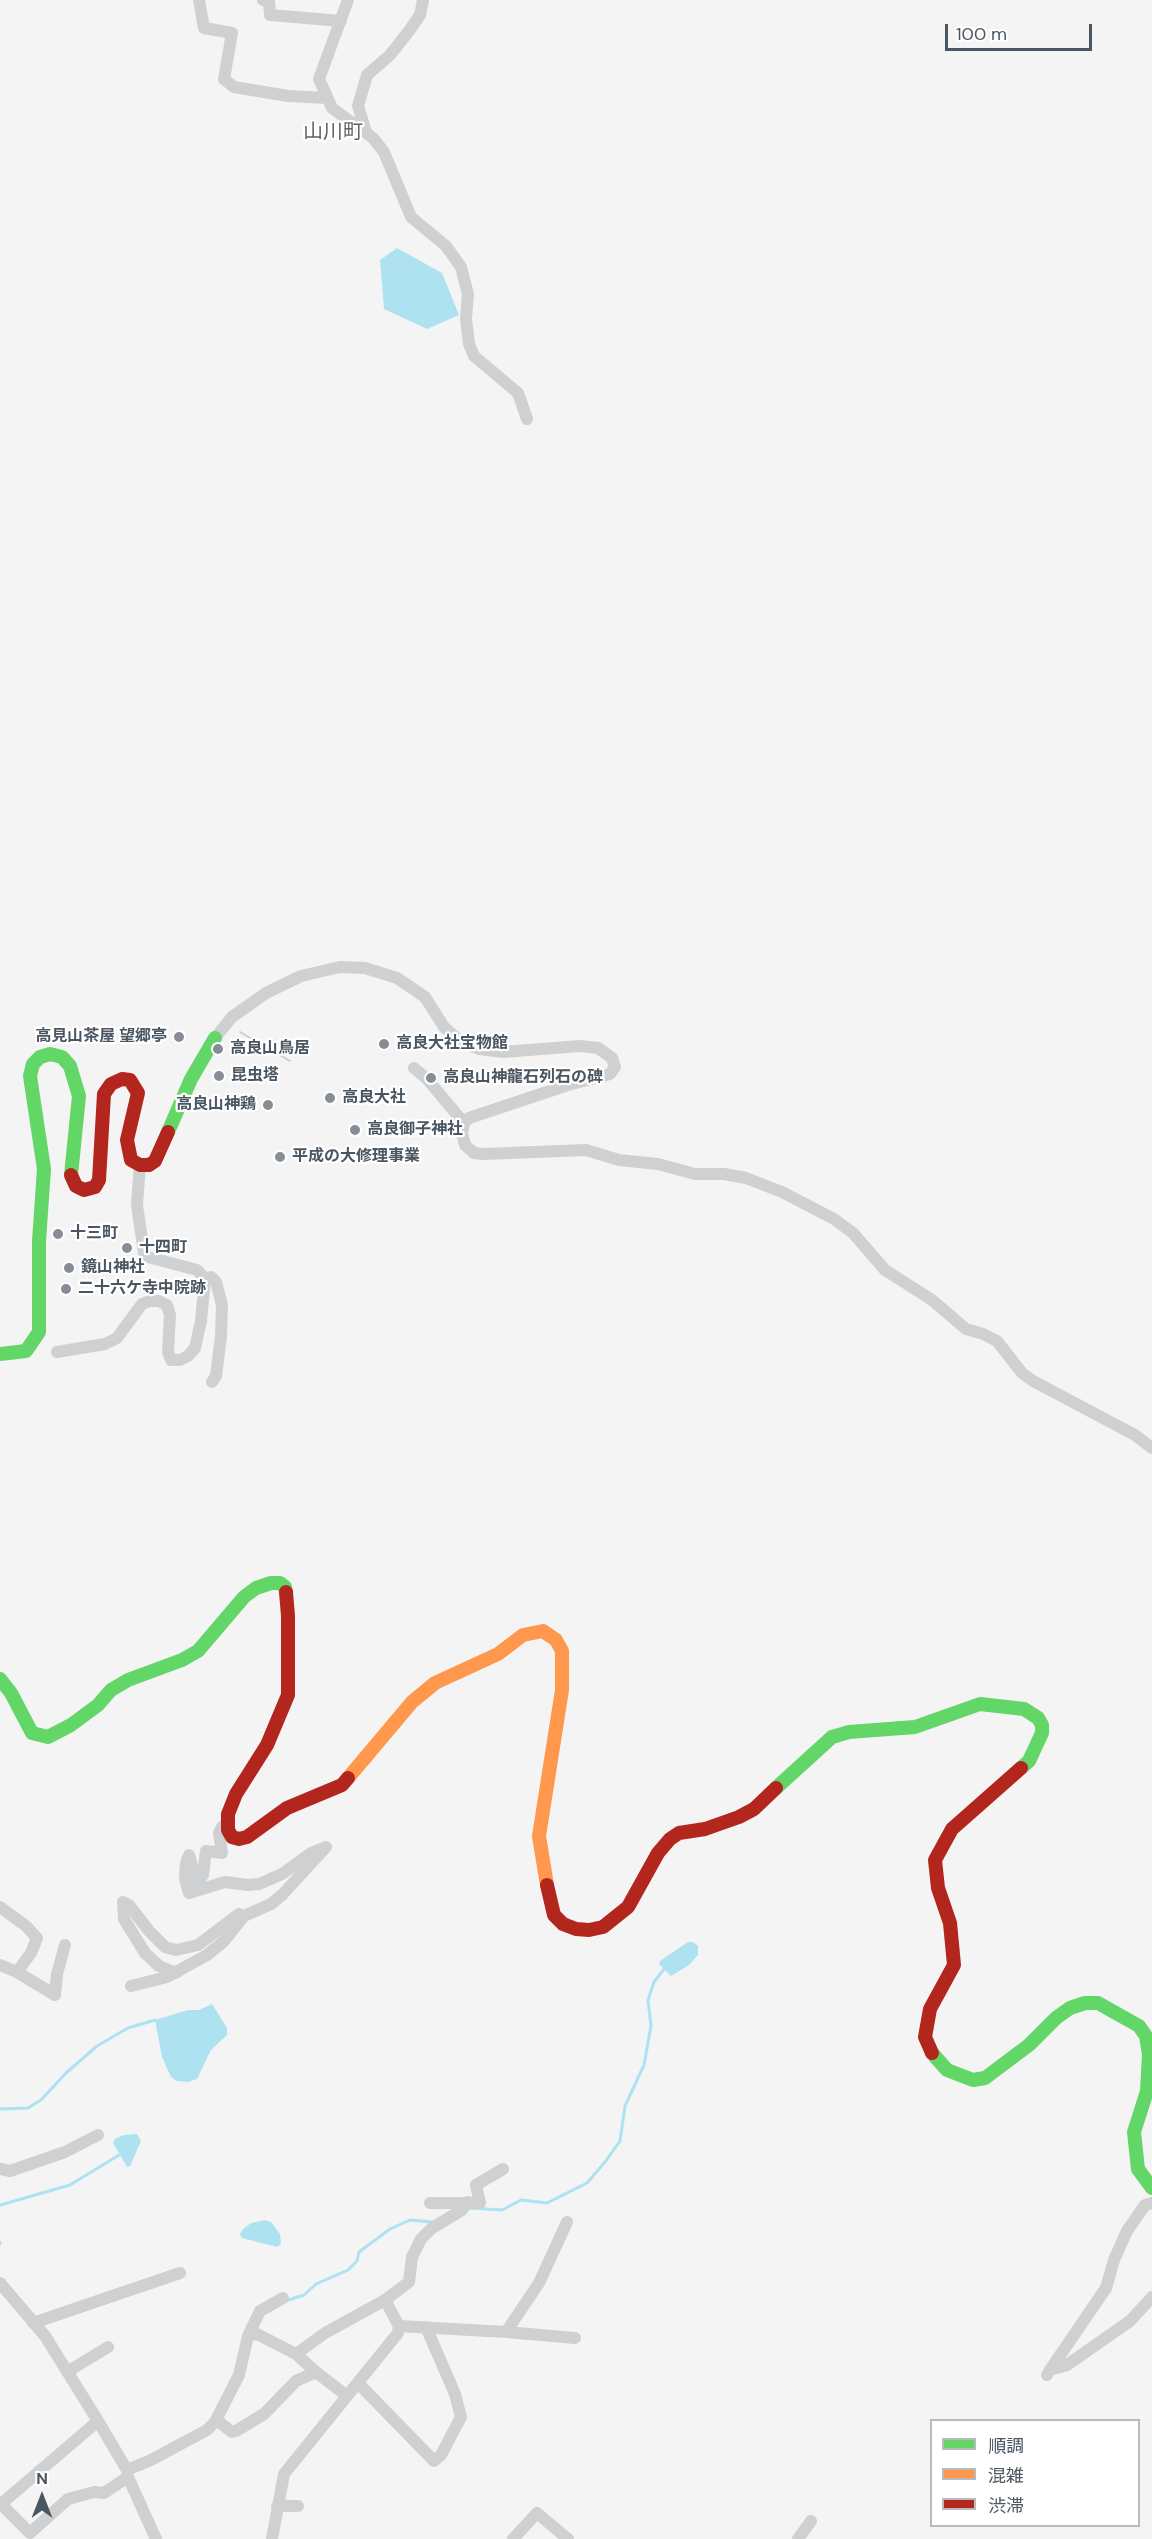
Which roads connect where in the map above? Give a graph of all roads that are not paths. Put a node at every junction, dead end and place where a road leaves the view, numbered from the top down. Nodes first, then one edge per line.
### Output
1 (199, 0) edge
2 (263, 0) edge
3 (348, 0) edge
4 (423, 0) edge
5 (341, 21) junction
6 (327, 98) junction
7 (366, 133) junction
8 (527, 419) dead end
9 (216, 1038) joint
10 (414, 1068) dead end
11 (464, 1123) junction
12 (140, 1165) junction
13 (204, 1280) junction
14 (57, 1352) dead end
15 (0, 1354) edge
16 (212, 1382) dead end
17 (1152, 1448) edge
18 (0, 1679) edge
19 (228, 1823) junction
20 (235, 1838) junction
21 (222, 1853) junction
22 (0, 1907) edge
23 (256, 1909) junction
24 (64, 1945) dead end
25 (0, 1965) edge
26 (17, 1972) junction
27 (176, 1973) junction
28 (131, 1986) dead end
29 (98, 2135) dead end
30 (0, 2169) edge
31 (503, 2169) dead end
32 (1152, 2188) edge
33 (430, 2202) dead end
34 (1152, 2203) edge
35 (465, 2206) junction
36 (567, 2222) dead end
37 (180, 2273) dead end
38 (1, 2287) edge
39 (1152, 2297) edge
40 (283, 2298) dead end
41 (385, 2300) junction
42 (33, 2323) junction
43 (399, 2326) junction
44 (426, 2327) junction
45 (506, 2332) junction
46 (248, 2336) junction
47 (575, 2338) dead end
48 (108, 2347) dead end
49 (296, 2354) junction
50 (67, 2372) junction
51 (316, 2372) junction
52 (358, 2384) junction
53 (347, 2396) junction
54 (98, 2421) junction
55 (215, 2422) junction
56 (127, 2474) junction
57 (0, 2505) edge
58 (278, 2506) junction
59 (298, 2506) dead end
60 (812, 2521) dead end
61 (156, 2539) edge
62 (272, 2539) edge
63 (513, 2539) edge
64 (568, 2539) edge
65 (798, 2539) edge

1 - 6 street
2 - 5 street
3 - 5 street
4 - 7 street
5 - 6 street
6 - 7 street
7 - 8 street
9 - 11 street
9 - 12 street
10 - 11 street
11 - 17 street
12 - 13 street
12 - 15 street
13 - 14 street
13 - 16 street
18 - 19 street
19 - 20 street
19 - 21 street
20 - 21 street
20 - 32 street
21 - 23 street
22 - 26 street
23 - 27 street
23 - 27 street
24 - 26 street
25 - 26 street
27 - 28 street
29 - 30 street
31 - 35 street
33 - 35 street
34 - 39 street
35 - 41 street
36 - 45 street
37 - 42 street
38 - 42 street
40 - 46 street
41 - 43 street
41 - 49 street
42 - 50 street
43 - 44 street
43 - 52 street
44 - 45 street
44 - 52 street
45 - 47 street
46 - 49 street
46 - 55 street
48 - 50 street
49 - 51 street
50 - 54 street
51 - 53 street
51 - 55 street
52 - 53 street
53 - 58 street
54 - 56 street
54 - 57 street
55 - 56 street
56 - 57 street
56 - 61 street
58 - 59 street
58 - 62 street
60 - 65 street
63 - 64 street

